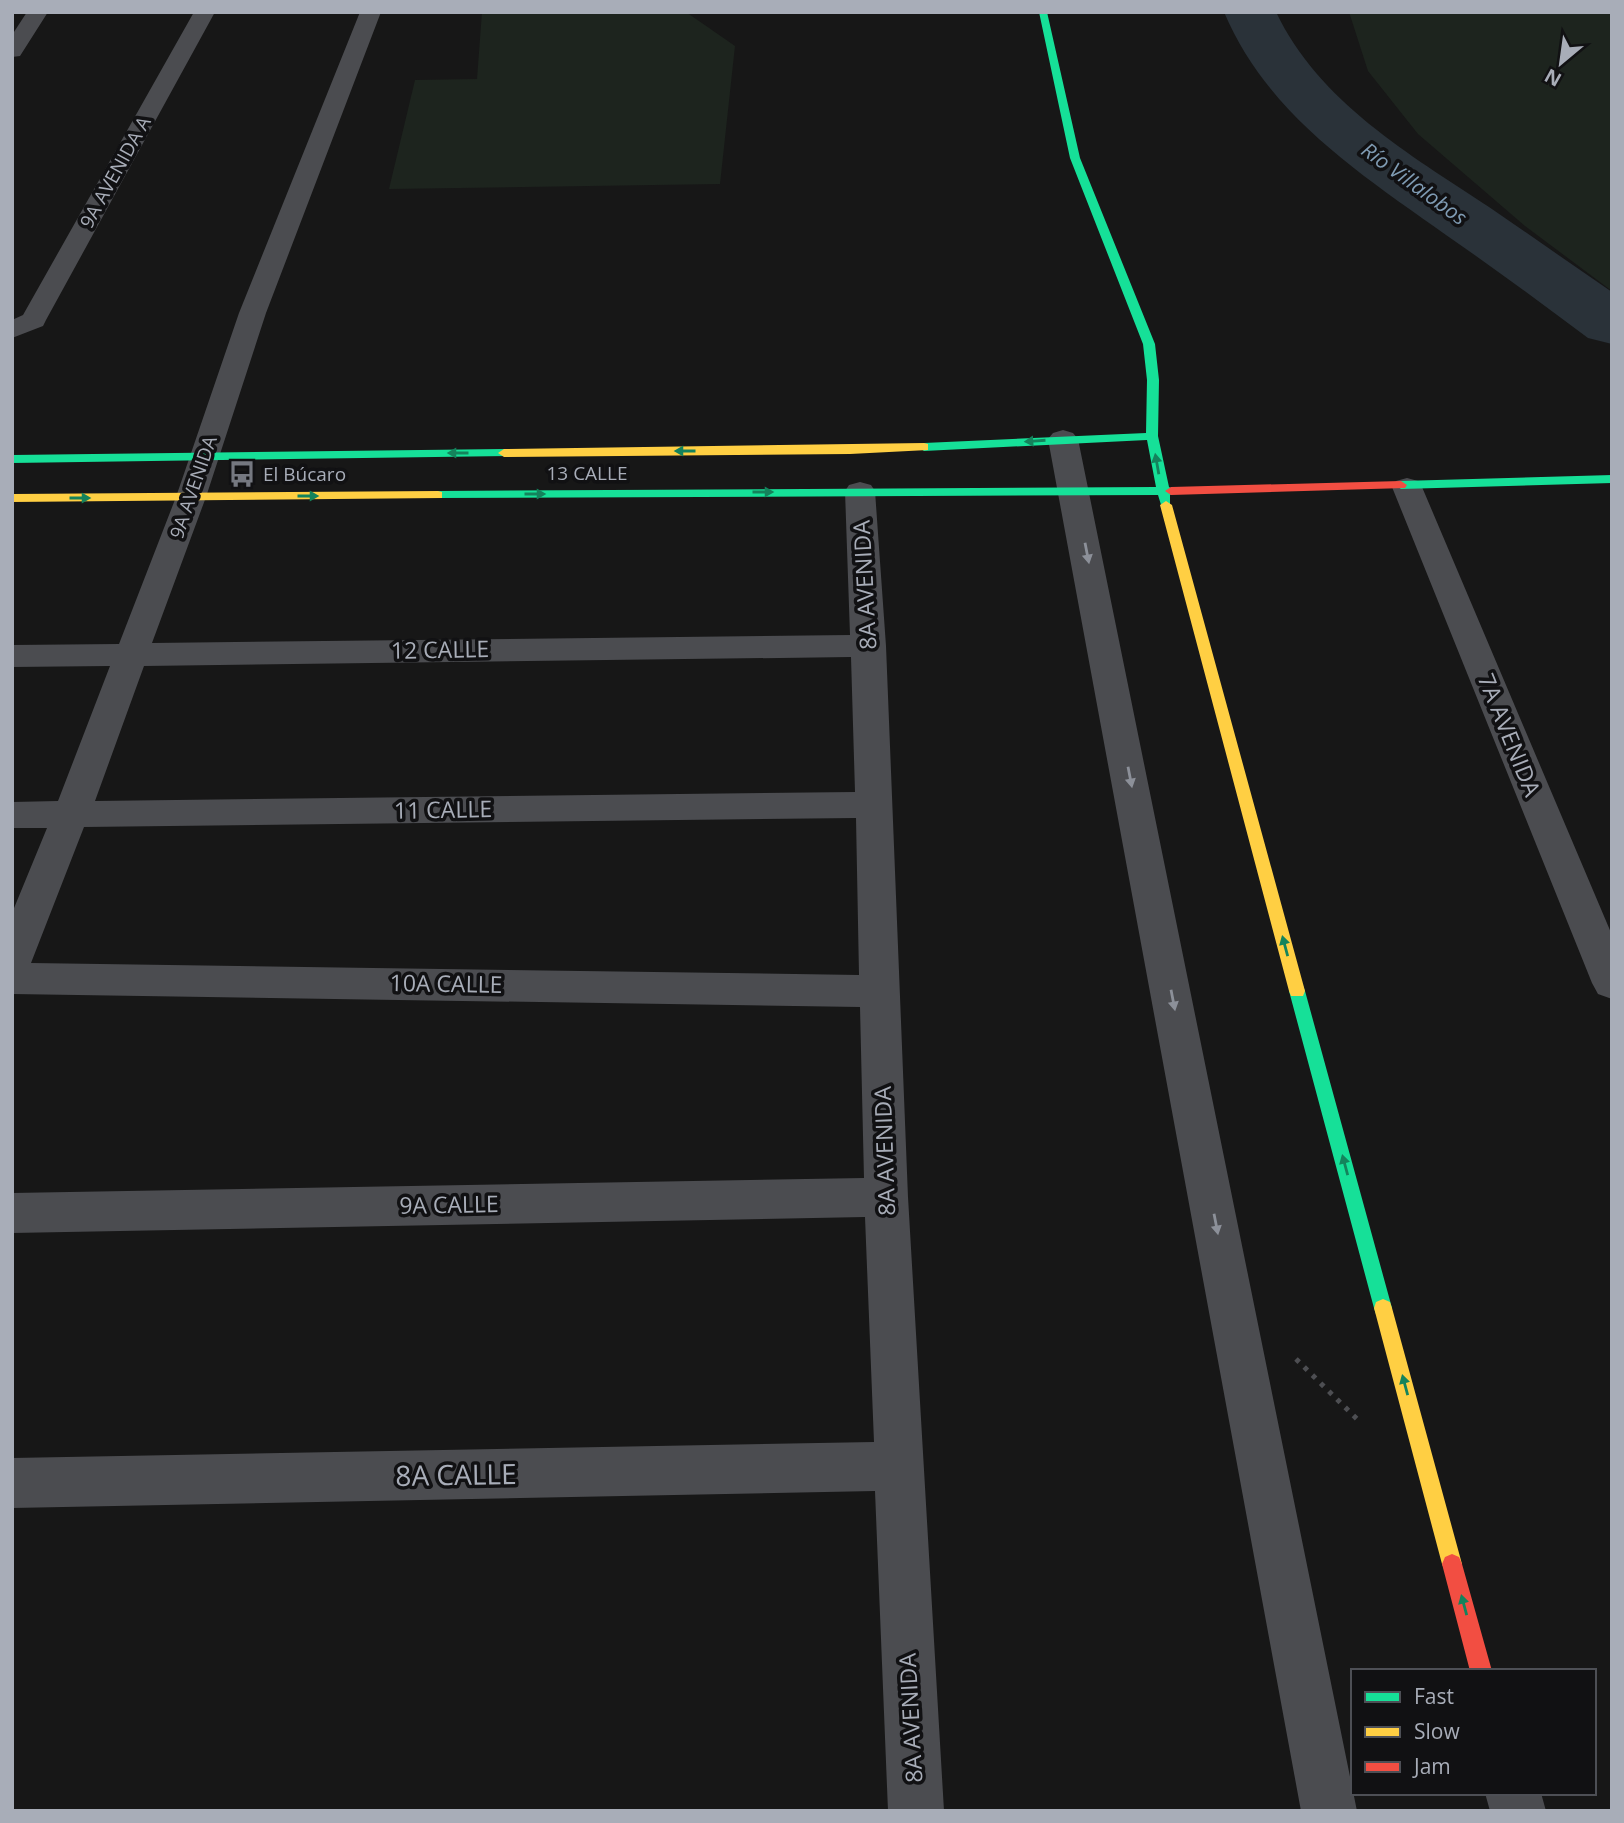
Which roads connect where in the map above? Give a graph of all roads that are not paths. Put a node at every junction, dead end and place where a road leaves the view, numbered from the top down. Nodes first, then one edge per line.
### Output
1 (38, 12) edge
2 (205, 12) edge
3 (371, 12) edge
4 (1043, 12) edge
5 (12, 51) edge
6 (17, 329) edge
7 (1152, 436) junction
8 (1063, 439) junction
9 (203, 455) junction
10 (12, 459) edge
11 (1611, 479) edge
12 (1407, 487) junction
13 (860, 491) junction
14 (1075, 491) junction
15 (1162, 491) junction
16 (191, 497) junction
17 (12, 498) edge
18 (869, 646) junction
19 (132, 653) junction
20 (12, 656) edge
21 (874, 805) junction
22 (12, 815) edge
23 (71, 815) junction
24 (12, 961) edge
25 (12, 978) edge
26 (1612, 983) edge
27 (880, 991) junction
28 (886, 1197) junction
29 (12, 1213) edge
30 (899, 1466) junction
31 (12, 1483) edge
32 (1480, 1669) edge
33 (916, 1811) edge
34 (1329, 1811) edge

1 - 5 street
2 - 6 street, 9A AVENIDA A
3 - 9 street, 9A AVENIDA
4 - 7 main road
7 - 8 main road, 13 CALLE
15 -> 7 main road
8 -> 9 main road, 13 CALLE
8 - 14 street
9 - 10 main road, 13 CALLE
9 - 16 street, 9A AVENIDA
11 - 12 main road, 13 CALLE
12 - 15 main road, 13 CALLE
12 - 26 street, 7A AVENIDA
13 - 14 main road, 13 CALLE
16 -> 13 main road, 13 CALLE
13 - 18 street, 8A AVENIDA
14 - 15 main road, 13 CALLE
14 -> 34 street
32 -> 15 main road
17 -> 16 main road, 13 CALLE
16 - 19 street, 9A AVENIDA
18 - 19 street, 12 CALLE
18 - 21 street, 8A AVENIDA
19 - 20 street, 12 CALLE
19 - 23 street, 9A AVENIDA
21 - 23 street, 11 CALLE
21 - 27 street, 8A AVENIDA
22 - 23 street, 11 CALLE
23 - 24 street, 9A AVENIDA
25 - 27 street, 10A CALLE
27 - 28 street, 8A AVENIDA
28 - 29 street, 9A CALLE
28 - 30 street, 8A AVENIDA
30 - 31 street, 8A CALLE
30 - 33 street, 8A AVENIDA

